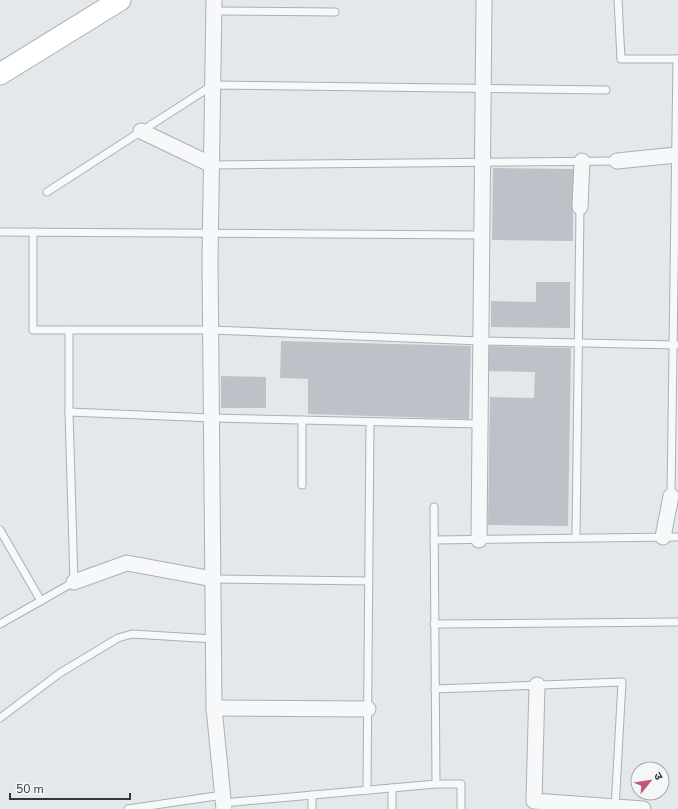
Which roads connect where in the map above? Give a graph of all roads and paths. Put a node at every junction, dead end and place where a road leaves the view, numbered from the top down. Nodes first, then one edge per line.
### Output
1 (120, 0) edge
2 (484, 0) edge
3 (618, 0) edge
4 (214, 5) edge
5 (336, 12) dead end
6 (678, 60) edge
7 (0, 74) edge
8 (213, 86) junction
9 (483, 89) junction
10 (606, 90) dead end
11 (141, 131) junction
12 (677, 155) edge
13 (582, 161) junction
14 (617, 161) joint
15 (482, 162) junction
16 (212, 165) junction
17 (47, 192) dead end
18 (580, 207) joint
19 (0, 232) edge
20 (33, 232) junction
21 (210, 234) junction
22 (482, 235) junction
23 (676, 257) edge
24 (69, 330) junction
25 (211, 330) junction
26 (480, 341) junction
27 (578, 342) junction
28 (676, 345) edge
29 (69, 412) junction
30 (212, 418) junction
31 (302, 420) junction
32 (370, 422) junction
33 (480, 424) junction
34 (302, 486) dead end
35 (670, 496) joint
36 (434, 507) dead end
37 (0, 530) edge
38 (663, 537) junction
39 (678, 537) edge
40 (576, 538) junction
41 (434, 540) junction
42 (478, 540) junction
43 (214, 579) junction
44 (369, 581) junction
45 (74, 582) junction
46 (41, 600) junction
47 (678, 622) edge
48 (0, 624) edge
49 (434, 624) junction
50 (214, 639) junction
51 (537, 686) junction
52 (435, 689) junction
53 (214, 708) junction
54 (368, 709) junction
55 (0, 718) edge
56 (436, 784) junction
57 (392, 788) junction
58 (367, 790) junction
59 (312, 795) junction
60 (223, 802) edge
61 (534, 805) edge
62 (616, 808) edge
63 (128, 809) edge
64 (312, 809) edge
65 (392, 809) edge
66 (460, 809) edge
67 (643, 809) edge

1 - 7 street
2 - 9 street
3 - 6 lane
4 - 5 lane
4 - 8 street
6 - 12 lane
8 - 9 lane
8 - 11 lane
8 - 16 street
9 - 10 lane
9 - 15 street
11 - 16 street
11 - 17 lane
12 - 14 street
12 - 23 lane
13 - 14 lane
13 - 15 lane
13 - 18 street
15 - 16 lane
15 - 22 street
16 - 21 street
18 - 27 lane
19 - 20 lane
20 - 21 lane
20 - 24 lane
21 - 22 lane
21 - 25 street
22 - 26 street
23 - 28 lane
24 - 25 lane
24 - 29 lane
25 - 26 lane
25 - 30 street
26 - 27 lane
26 - 33 street
27 - 28 lane
27 - 40 lane
28 - 35 lane
29 - 30 lane
29 - 45 lane
30 - 31 lane
30 - 43 street
31 - 32 lane
31 - 34 lane
32 - 33 lane
32 - 44 lane
33 - 42 street
35 - 38 street
36 - 41 lane
37 - 46 lane
38 - 39 lane
38 - 40 lane
40 - 42 lane
41 - 42 lane
41 - 49 lane
43 - 44 lane
43 - 45 street
43 - 50 street
44 - 54 lane
45 - 46 lane
46 - 48 lane
47 - 49 lane
49 - 52 lane
50 - 53 street
50 - 55 lane
51 - 52 lane
51 - 61 street
51 - 62 lane
52 - 56 lane
53 - 54 street
53 - 60 street
54 - 58 lane
56 - 57 lane
56 - 66 lane
57 - 58 lane
57 - 65 lane
58 - 59 lane
59 - 60 lane
59 - 64 lane
60 - 63 lane
61 - 62 street
62 - 67 street

